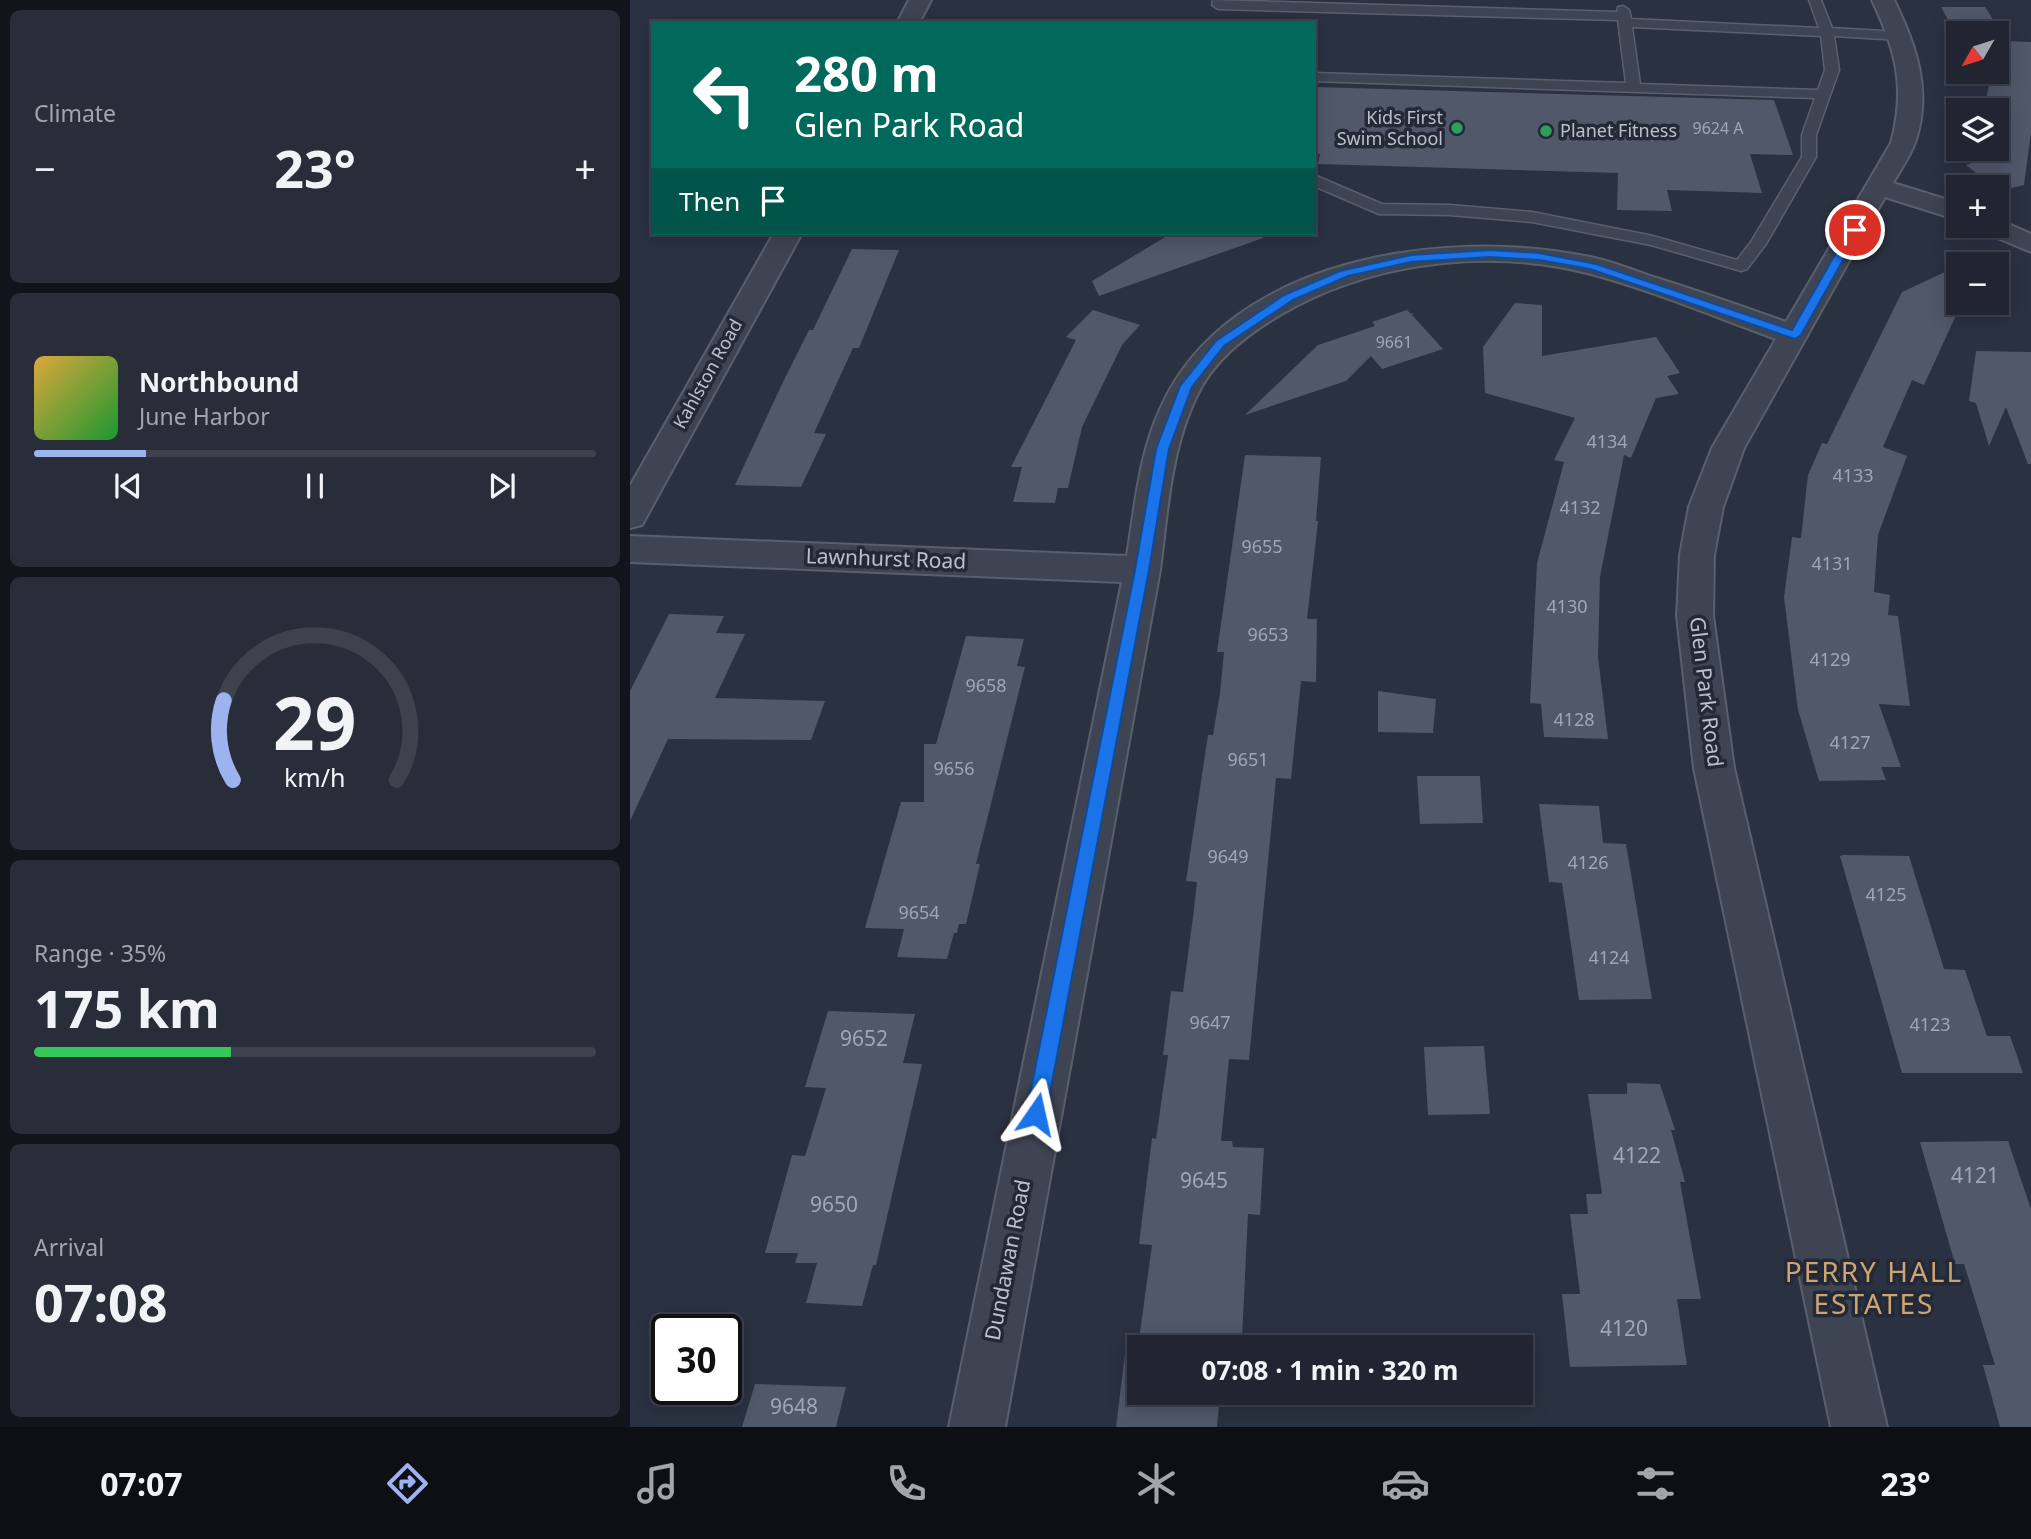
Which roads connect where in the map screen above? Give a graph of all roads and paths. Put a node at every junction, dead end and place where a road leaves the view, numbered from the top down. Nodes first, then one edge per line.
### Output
1 (920, 0) edge
2 (1219, 0) edge
3 (1621, 0) edge
4 (1815, 0) edge
5 (1883, 0) edge
6 (1624, 20) junction
7 (909, 21) edge
8 (1827, 32) junction
9 (1899, 36) junction
10 (1316, 77) edge
11 (1634, 89) junction
12 (1823, 94) junction
13 (1316, 181) edge
14 (1879, 187) junction
15 (1946, 208) edge
16 (2009, 234) edge
17 (787, 235) edge
18 (2031, 244) edge
19 (1795, 335) junction
20 (630, 516) edge
21 (630, 549) edge
22 (1142, 570) junction
23 (977, 1427) edge
24 (1859, 1427) edge

1 - 7 street
2 - 6 lane
3 - 6 lane
4 - 8 lane
5 - 9 street, Glen Park Road
6 - 8 lane
6 - 11 lane
8 - 9 lane
8 - 12 lane
9 - 14 street, Glen Park Road
10 - 11 lane
11 - 12 lane
12 - 13 lane
14 - 15 street
14 - 19 street, Glen Park Road
16 - 18 street
17 - 20 street, Kahlston Road
19 - 22 street, Dundawan Road
19 - 24 street, Glen Park Road
21 - 22 street, Lawnhurst Road
22 - 23 street, Dundawan Road

